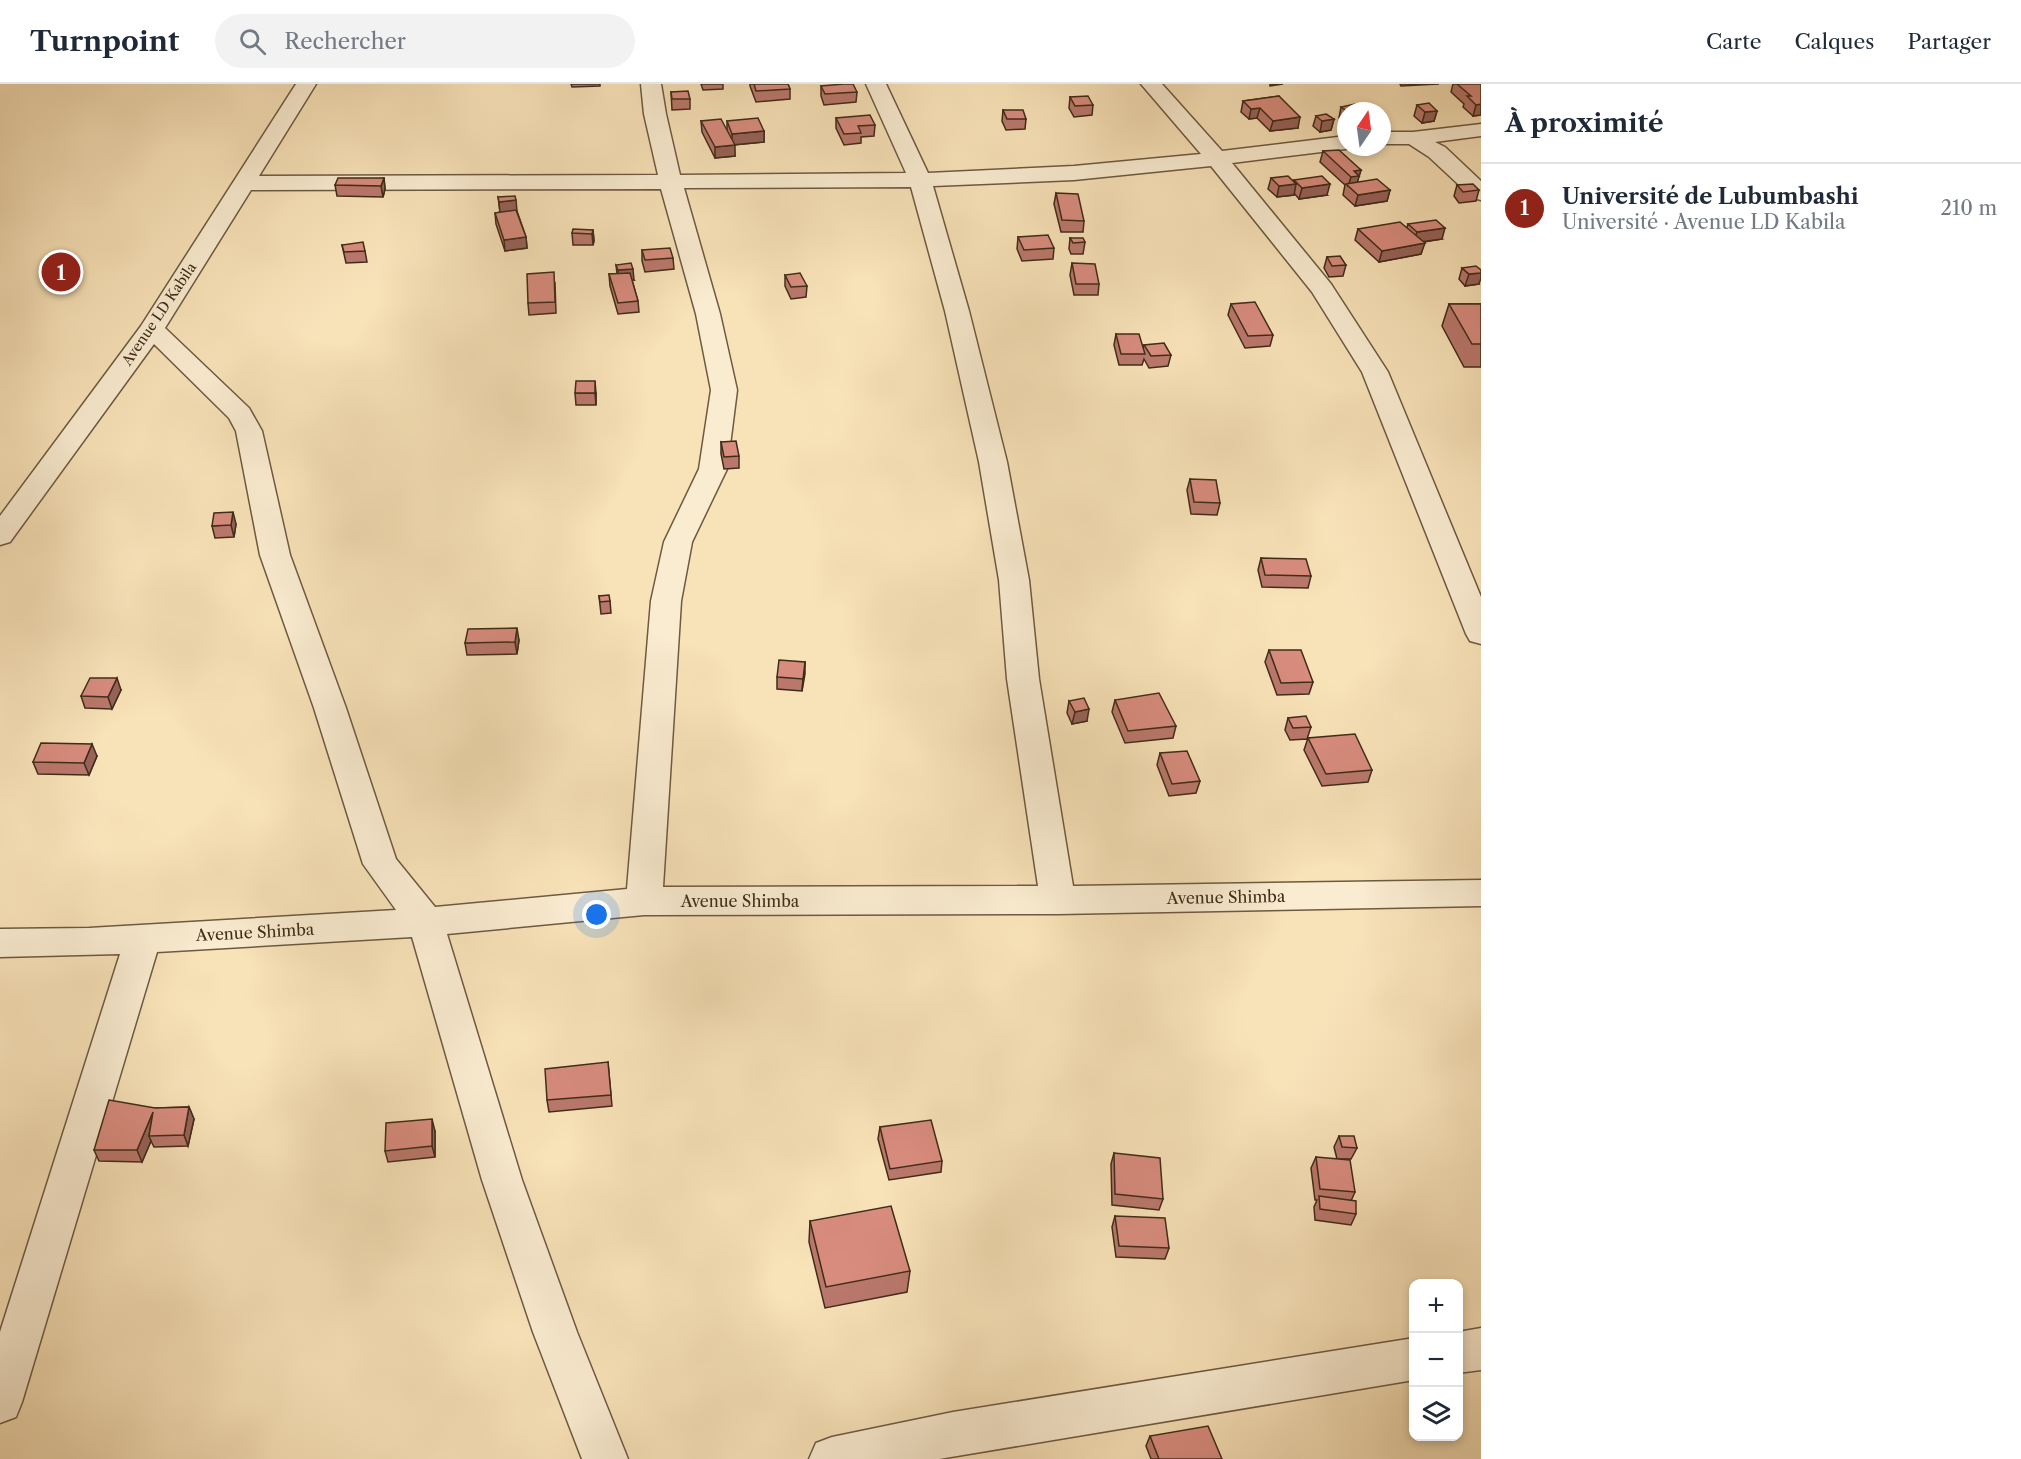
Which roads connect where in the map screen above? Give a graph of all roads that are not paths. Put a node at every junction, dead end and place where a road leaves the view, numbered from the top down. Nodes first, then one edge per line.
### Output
1 (306, 84) edge
2 (651, 84) edge
3 (876, 84) edge
4 (1151, 84) edge
5 (1481, 130) edge
6 (1391, 138) edge
7 (1413, 138) junction
8 (1337, 144) edge
9 (1218, 160) junction
10 (920, 180) junction
11 (246, 183) junction
12 (671, 183) junction
13 (1481, 193) edge
14 (152, 328) junction
15 (0, 536) edge
16 (1481, 634) edge
17 (1481, 893) edge
18 (1058, 900) junction
19 (644, 902) junction
20 (426, 922) junction
21 (142, 939) junction
22 (0, 943) edge
23 (1481, 1349) edge
24 (1463, 1352) edge
25 (1409, 1360) edge
26 (0, 1402) edge
27 (605, 1459) edge
28 (832, 1459) edge

1 - 11 street, Avenue LD Kabila
2 - 12 street
3 - 10 street
4 - 9 street
5 - 7 street
6 - 7 street
7 - 13 street
8 - 9 street
9 - 10 street
9 - 16 street
10 - 12 street
10 - 18 street
11 - 12 street
11 - 14 street, Avenue LD Kabila
12 - 19 street
14 - 15 street, Avenue LD Kabila
14 - 20 street
17 - 18 street, Avenue Shimba
18 - 19 street, Avenue Shimba
19 - 20 street, Avenue Shimba
20 - 21 street, Avenue Shimba
20 - 27 street
21 - 22 street, Avenue Shimba
21 - 26 street
23 - 24 street
25 - 28 street

